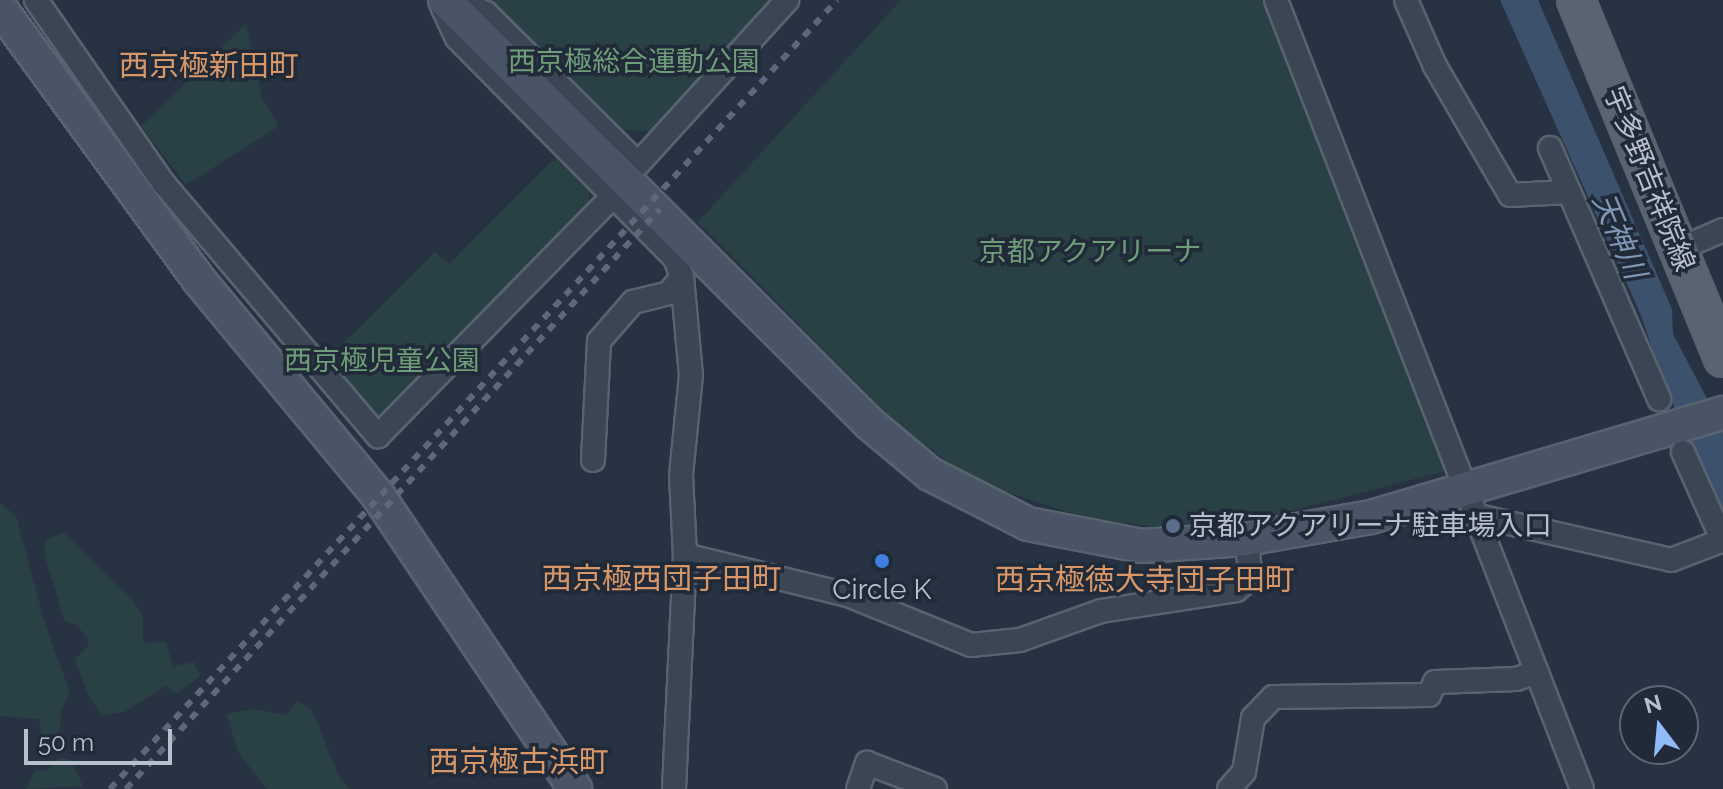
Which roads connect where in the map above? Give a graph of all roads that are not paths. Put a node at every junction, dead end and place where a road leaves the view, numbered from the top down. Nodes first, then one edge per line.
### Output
1 (36, 0) edge
2 (442, 0) edge
3 (458, 0) edge
4 (787, 0) edge
5 (1276, 0) edge
6 (1406, 0) edge
7 (1576, 0) edge
8 (0, 8) edge
9 (1550, 148) dead end
10 (1569, 192) junction
11 (613, 196) junction
12 (1723, 230) edge
13 (1677, 250) junction
14 (682, 277) junction
15 (1723, 358) edge
16 (1659, 399) dead end
17 (1723, 413) edge
18 (1679, 440) junction
19 (593, 460) dead end
20 (1472, 503) junction
21 (1246, 539) junction
22 (1723, 540) edge
23 (685, 555) junction
24 (1537, 672) junction
25 (575, 789) edge
26 (674, 789) edge
27 (858, 789) edge
28 (935, 789) edge
29 (1229, 789) edge
30 (1582, 789) edge

1 - 11 street
2 - 11 street
2 - 21 street
3 - 4 street
5 - 20 street
6 - 10 street
7 - 13 main road, 宇多野吉祥院線
8 - 25 street
9 - 10 street
10 - 16 street
11 - 14 street
12 - 13 street
13 - 15 main road, 宇多野吉祥院線
14 - 19 street
14 - 23 street
17 - 18 street
18 - 20 street
18 - 22 street
20 - 21 street
20 - 22 street
20 - 24 street
21 - 23 street
23 - 26 street
24 - 29 street
24 - 30 street
27 - 28 street

